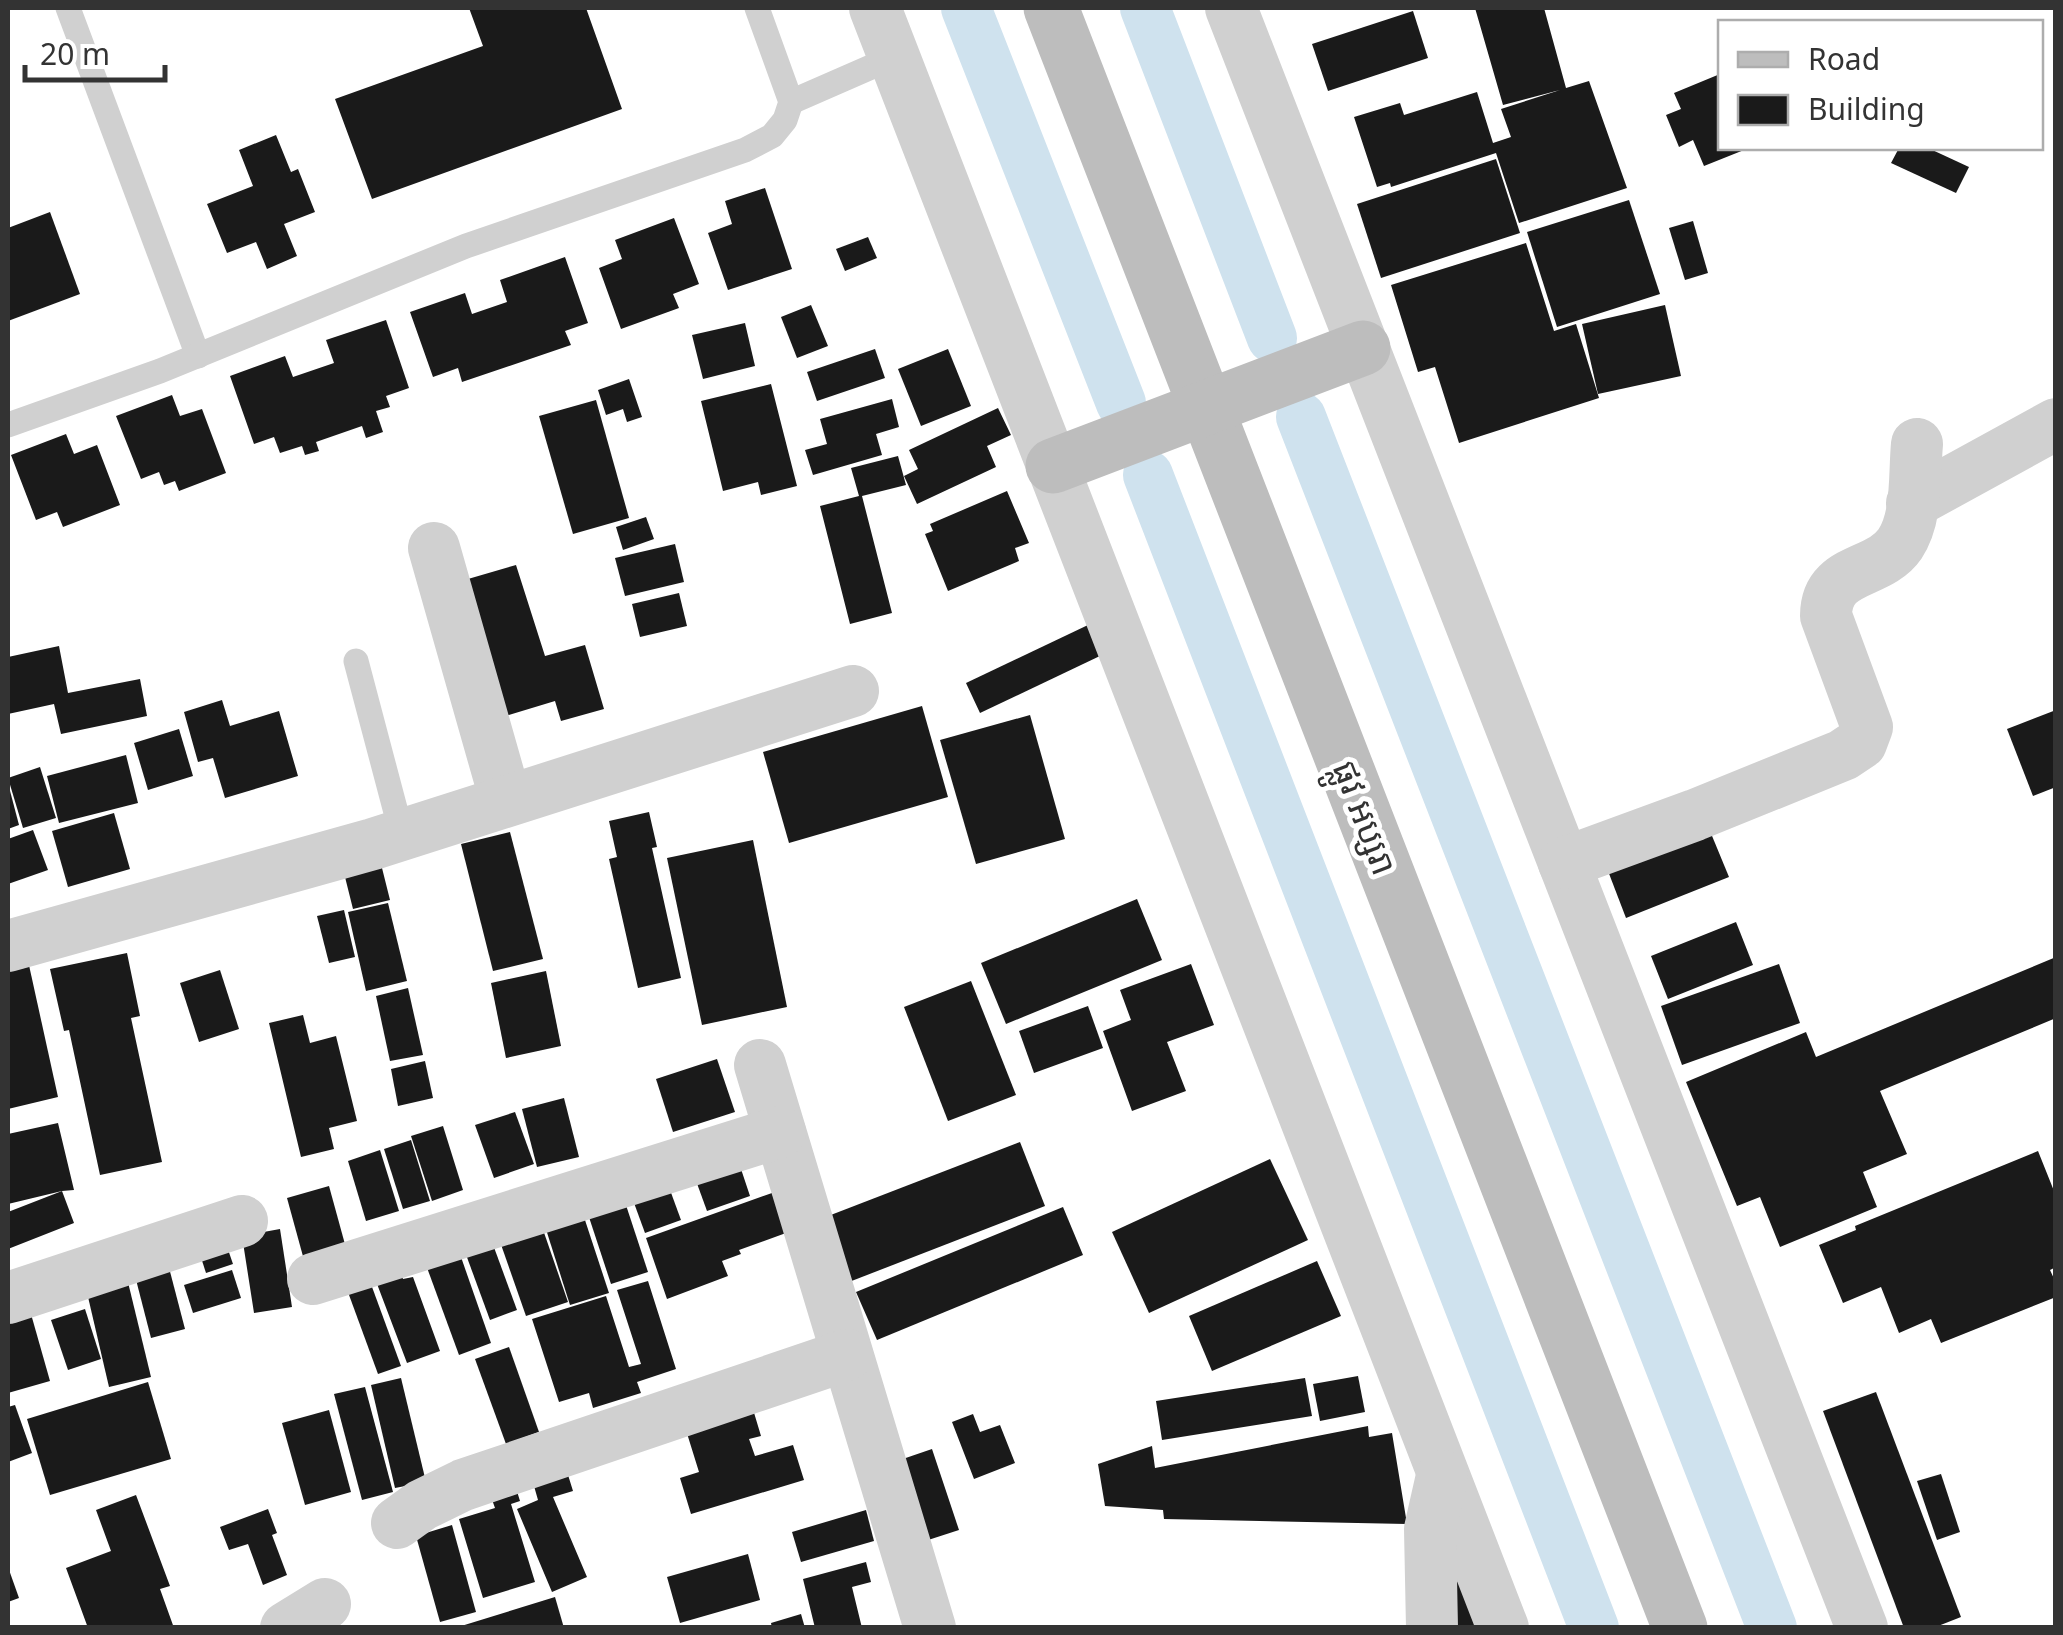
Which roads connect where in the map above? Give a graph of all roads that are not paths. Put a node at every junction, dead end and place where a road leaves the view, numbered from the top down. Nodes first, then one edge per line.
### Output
1 (68, 8) edge
2 (757, 8) edge
3 (875, 8) edge
4 (1051, 8) edge
5 (1231, 8) edge
6 (894, 57) junction
7 (790, 102) junction
8 (1364, 348) junction
9 (198, 356) junction
10 (1206, 408) junction
11 (2056, 424) edge
12 (8, 425) edge
13 (1916, 444) dead end
14 (1053, 466) junction
15 (1912, 503) junction
16 (434, 548) dead end
17 (356, 661) dead end
18 (852, 691) dead end
19 (506, 801) junction
20 (402, 834) junction
21 (1564, 863) junction
22 (8, 946) edge
23 (760, 1065) dead end
24 (780, 1132) junction
25 (242, 1221) dead end
26 (313, 1278) dead end
27 (8, 1298) edge
28 (847, 1356) junction
29 (1443, 1474) junction
30 (398, 1523) dead end
31 (930, 1628) edge
32 (1432, 1628) edge
33 (1503, 1628) edge
34 (1680, 1628) edge
35 (1862, 1628) edge

1 - 9 lane
2 - 7 lane
3 - 6 street
4 - 10 main road, ផ្លូវ អប្សរា
5 - 8 street
6 - 7 lane
6 - 14 street
7 - 9 lane
8 - 10 main road
8 - 21 street
9 - 12 lane
10 - 14 main road
10 - 34 main road, ផ្លូវ អប្សរា
11 - 15 street
13 - 15 street
14 - 29 street
15 - 21 street
16 - 19 street
17 - 20 lane
18 - 19 street
19 - 20 street
20 - 22 street
21 - 35 street
23 - 24 street
24 - 26 street
24 - 28 street
25 - 27 street
28 - 30 street
28 - 31 street
29 - 32 street
29 - 33 street

